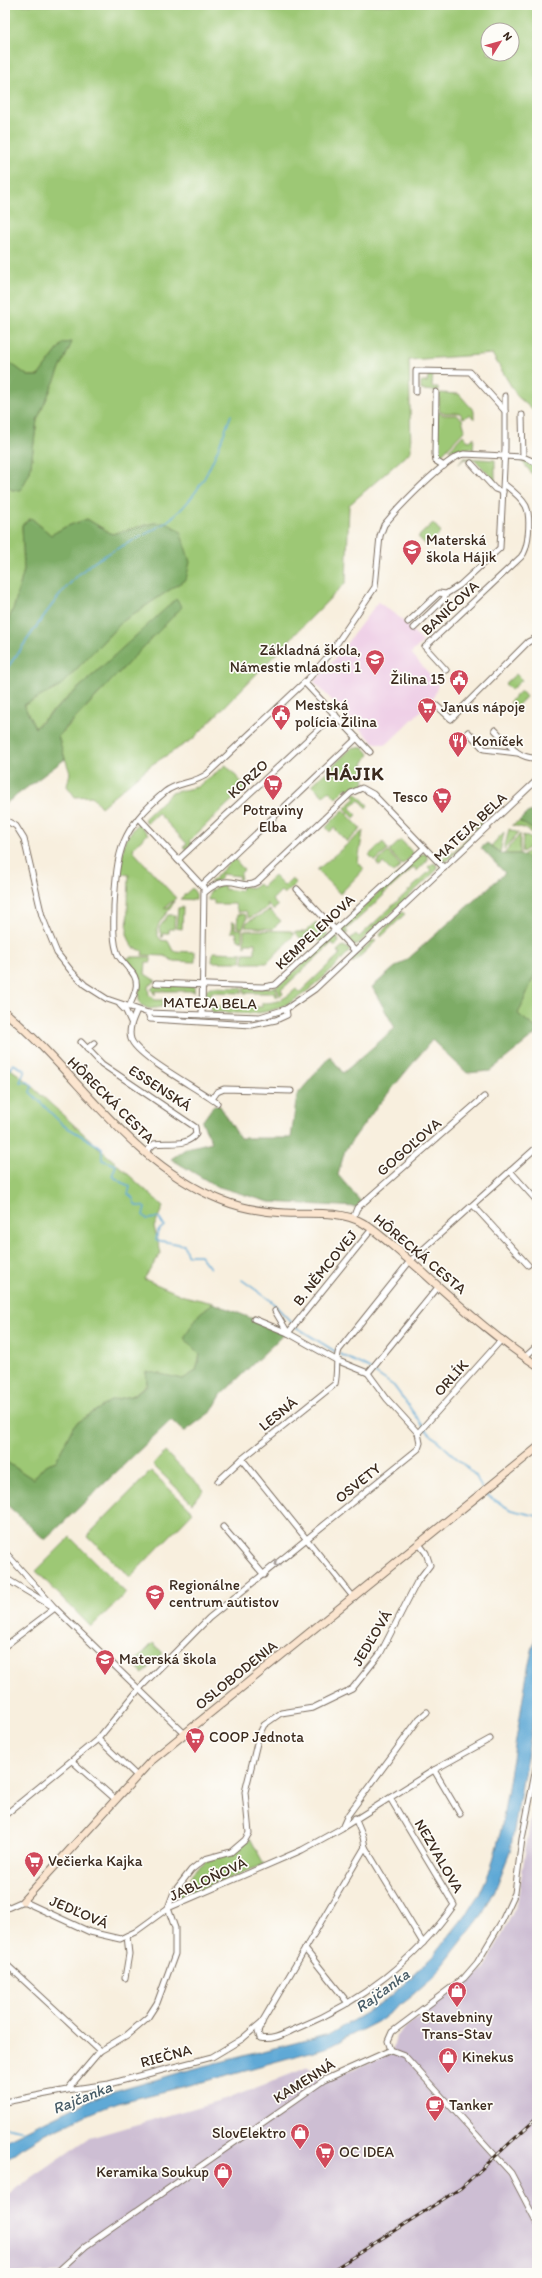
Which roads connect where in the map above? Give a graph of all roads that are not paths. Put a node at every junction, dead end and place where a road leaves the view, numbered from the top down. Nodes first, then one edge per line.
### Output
1 (416, 392) dead end
2 (436, 392) dead end
3 (505, 396) dead end
4 (505, 411) junction
5 (522, 415) dead end
6 (505, 456) junction
7 (524, 457) junction
8 (471, 463) dead end
9 (537, 463) edge
10 (444, 466) junction
11 (504, 484) junction
12 (503, 492) junction
13 (446, 594) junction
14 (408, 622) dead end
15 (414, 628) dead end
16 (537, 642) edge
17 (446, 670) dead end
18 (305, 682) junction
19 (437, 706) dead end
20 (335, 714) junction
21 (496, 730) dead end
22 (468, 732) dead end
23 (357, 738) junction
24 (370, 752) dead end
25 (517, 753) junction
26 (537, 758) edge
27 (537, 780) edge
28 (139, 818) junction
29 (5, 820) edge
30 (424, 848) junction
31 (178, 860) junction
32 (444, 868) junction
33 (202, 885) junction
34 (297, 890) dead end
35 (205, 892) junction
36 (336, 930) junction
37 (355, 952) junction
38 (156, 983) dead end
39 (203, 985) junction
40 (118, 1003) junction
41 (129, 1007) junction
42 (286, 1009) junction
43 (137, 1010) junction
44 (5, 1012) edge
45 (148, 1013) junction
46 (202, 1015) junction
47 (218, 1015) junction
48 (131, 1022) junction
49 (218, 1022) junction
50 (81, 1042) dead end
51 (94, 1043) dead end
52 (87, 1048) junction
53 (291, 1091) dead end
54 (484, 1097) dead end
55 (537, 1147) edge
56 (145, 1153) junction
57 (510, 1171) junction
58 (537, 1201) edge
59 (473, 1205) junction
60 (353, 1218) junction
61 (372, 1229) junction
62 (410, 1261) junction
63 (528, 1265) dead end
64 (439, 1286) junction
65 (275, 1311) dead end
66 (254, 1319) dead end
67 (288, 1333) junction
68 (502, 1339) junction
69 (537, 1346) edge
70 (337, 1355) junction
71 (525, 1357) junction
72 (537, 1365) edge
73 (370, 1370) junction
74 (422, 1429) junction
75 (537, 1448) edge
76 (242, 1459) junction
77 (218, 1481) dead end
78 (223, 1527) dead end
79 (307, 1540) junction
80 (419, 1544) junction
81 (5, 1552) edge
82 (264, 1575) junction
83 (5, 1578) edge
84 (354, 1598) junction
85 (55, 1608) junction
86 (5, 1646) edge
87 (139, 1689) junction
88 (427, 1712) dead end
89 (184, 1733) junction
90 (98, 1739) junction
91 (490, 1739) dead end
92 (72, 1761) junction
93 (537, 1763) edge
94 (434, 1770) junction
95 (136, 1776) junction
96 (390, 1798) junction
97 (115, 1799) junction
98 (460, 1814) dead end
99 (5, 1815) edge
100 (356, 1818) junction
101 (342, 1828) junction
102 (365, 1847) junction
103 (23, 1901) junction
104 (168, 1908) junction
105 (5, 1909) edge
106 (127, 1936) junction
107 (423, 1943) junction
108 (305, 1949) junction
109 (5, 1963) edge
110 (125, 1978) dead end
111 (348, 2003) junction
112 (262, 2022) junction
113 (391, 2050) junction
114 (100, 2051) junction
115 (67, 2090) junction
116 (5, 2102) edge
117 (535, 2216) edge
118 (537, 2224) edge
119 (56, 2273) edge

1 - 4 street
2 - 10 street
3 - 4 street, BANIČOVA
4 - 6 street, BANIČOVA
5 - 7 street
6 - 7 street
6 - 10 street
6 - 11 street, BANIČOVA
7 - 9 street
8 - 12 street
10 - 18 street
11 - 12 street, BANIČOVA
11 - 17 street, BANIČOVA
12 - 13 street, BANIČOVA
13 - 14 street, BANIČOVA
13 - 15 street, BANIČOVA
16 - 19 street
18 - 20 street
18 - 28 street
20 - 23 street
20 - 31 street, KORZO
21 - 25 street
22 - 25 street
23 - 24 street
23 - 33 street
25 - 26 street
27 - 32 street, MATEJA BELA
28 - 31 street
28 - 41 street
29 - 40 street, MATEJA BELA
30 - 32 street
30 - 35 street
30 - 36 street, KEMPELENOVA
31 - 33 street
32 - 37 street, MATEJA BELA
33 - 35 street
34 - 36 street
35 - 39 street
36 - 37 street
36 - 39 street, KEMPELENOVA
37 - 42 street, MATEJA BELA
38 - 39 street, KEMPELENOVA
39 - 46 street
40 - 41 street, MATEJA BELA
40 - 48 street
41 - 43 street, MATEJA BELA
42 - 47 street, MATEJA BELA
42 - 49 street
43 - 45 street, MATEJA BELA
43 - 48 street
44 - 56 street, HÔRECKÁ CESTA
45 - 46 street, MATEJA BELA
45 - 49 street
46 - 47 street, MATEJA BELA
47 - 49 street
48 - 53 street
50 - 52 street, ESSENSKÁ
51 - 52 street
52 - 56 street, ESSENSKÁ
54 - 60 street, GOGOĽOVA
55 - 57 street
56 - 60 street, HÔRECKÁ CESTA
57 - 58 street
57 - 59 street
59 - 62 street
59 - 63 street
60 - 61 street, HÔRECKÁ CESTA
61 - 62 street, HÔRECKÁ CESTA
61 - 67 street, B. NĚMCOVEJ
62 - 64 street, HÔRECKÁ CESTA
62 - 70 street
64 - 68 street, HÔRECKÁ CESTA
64 - 73 street
65 - 67 street
66 - 67 street
67 - 70 street
68 - 71 street, HÔRECKÁ CESTA
68 - 74 street, ORLÍK
69 - 71 street
70 - 73 street
70 - 76 street, LESNÁ
71 - 72 street, HÔRECKÁ CESTA
73 - 74 street
74 - 79 street, OSVETY
75 - 80 street, OSLOBODENIA
76 - 77 street, LESNÁ
76 - 79 street
78 - 82 street
79 -> 82 street, OSVETY
79 - 84 street
80 - 84 street, OSLOBODENIA
80 - 104 street, JEDĽOVÁ
81 - 85 street
82 - 87 street, OSVETY
83 - 85 street
84 - 89 street, OSLOBODENIA
85 - 86 street
85 - 87 street
87 - 89 street
87 - 90 street, OSVETY
88 - 101 street
89 - 95 street, OSLOBODENIA
90 - 92 street, OSVETY
90 - 95 street
91 - 94 street, JABLOŇOVÁ
92 - 97 street
92 - 99 street, OSVETY
93 - 113 street
94 - 96 street, JABLOŇOVÁ
94 - 98 street
95 - 97 street, OSLOBODENIA
96 - 100 street, JABLOŇOVÁ
96 - 107 street, NEZVALOVA
97 - 103 street, OSLOBODENIA
100 - 101 street, JABLOŇOVÁ
100 - 102 street
101 - 104 street, JABLOŇOVÁ
102 - 107 street
102 - 108 street, RIEČNA
103 - 105 street
103 - 106 street, JEDĽOVÁ
104 - 106 street, JEDĽOVÁ
104 - 114 street, JABLOŇOVÁ
106 - 110 street
107 - 111 street
108 - 111 street
108 - 112 street, RIEČNA
109 - 114 street
111 - 112 street
112 - 115 street, RIEČNA
113 - 117 street
113 - 119 street, KAMENNÁ
114 - 115 street, JABLOŇOVÁ
115 - 116 street
117 - 118 street

